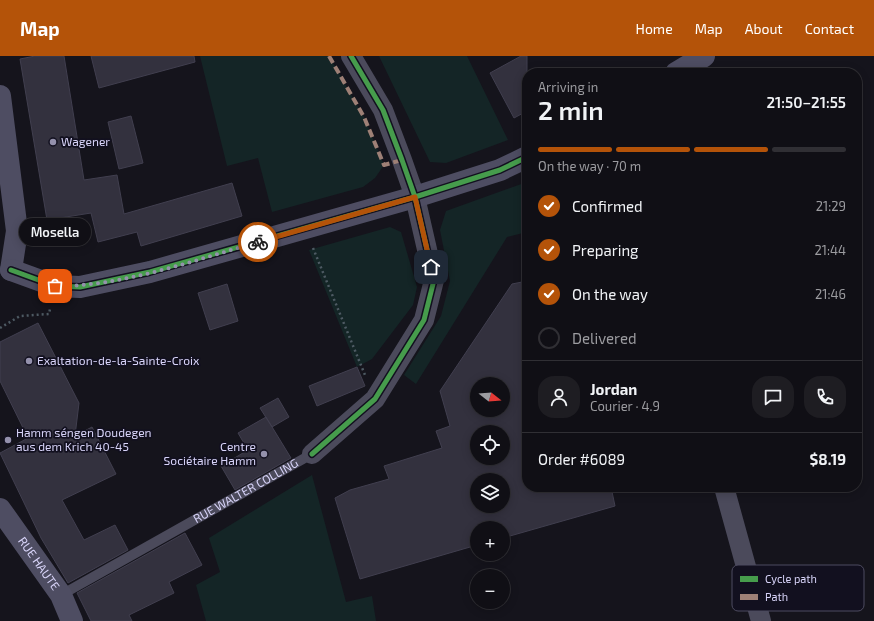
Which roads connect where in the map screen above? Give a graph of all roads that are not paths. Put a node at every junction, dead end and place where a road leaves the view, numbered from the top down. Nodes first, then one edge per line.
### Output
1 (351, 56) edge
2 (704, 56) edge
3 (684, 68) edge
4 (0, 96) edge
5 (522, 159) edge
6 (415, 197) junction
7 (5, 275) edge
8 (312, 454) joint
9 (725, 492) edge
10 (0, 510) edge
11 (746, 565) edge
12 (61, 595) junction
13 (758, 611) edge
14 (72, 621) edge
15 (761, 621) edge

1 - 6 street, RUE WALTER COLLING
2 - 3 street
4 - 7 street
5 - 6 street
6 - 7 street
6 - 8 street, RUE WALTER COLLING
8 - 12 lane, RUE WALTER COLLING
9 - 11 street
10 - 12 street, RUE HAUTE
12 - 14 street, RUE HAUTE
13 - 15 street

